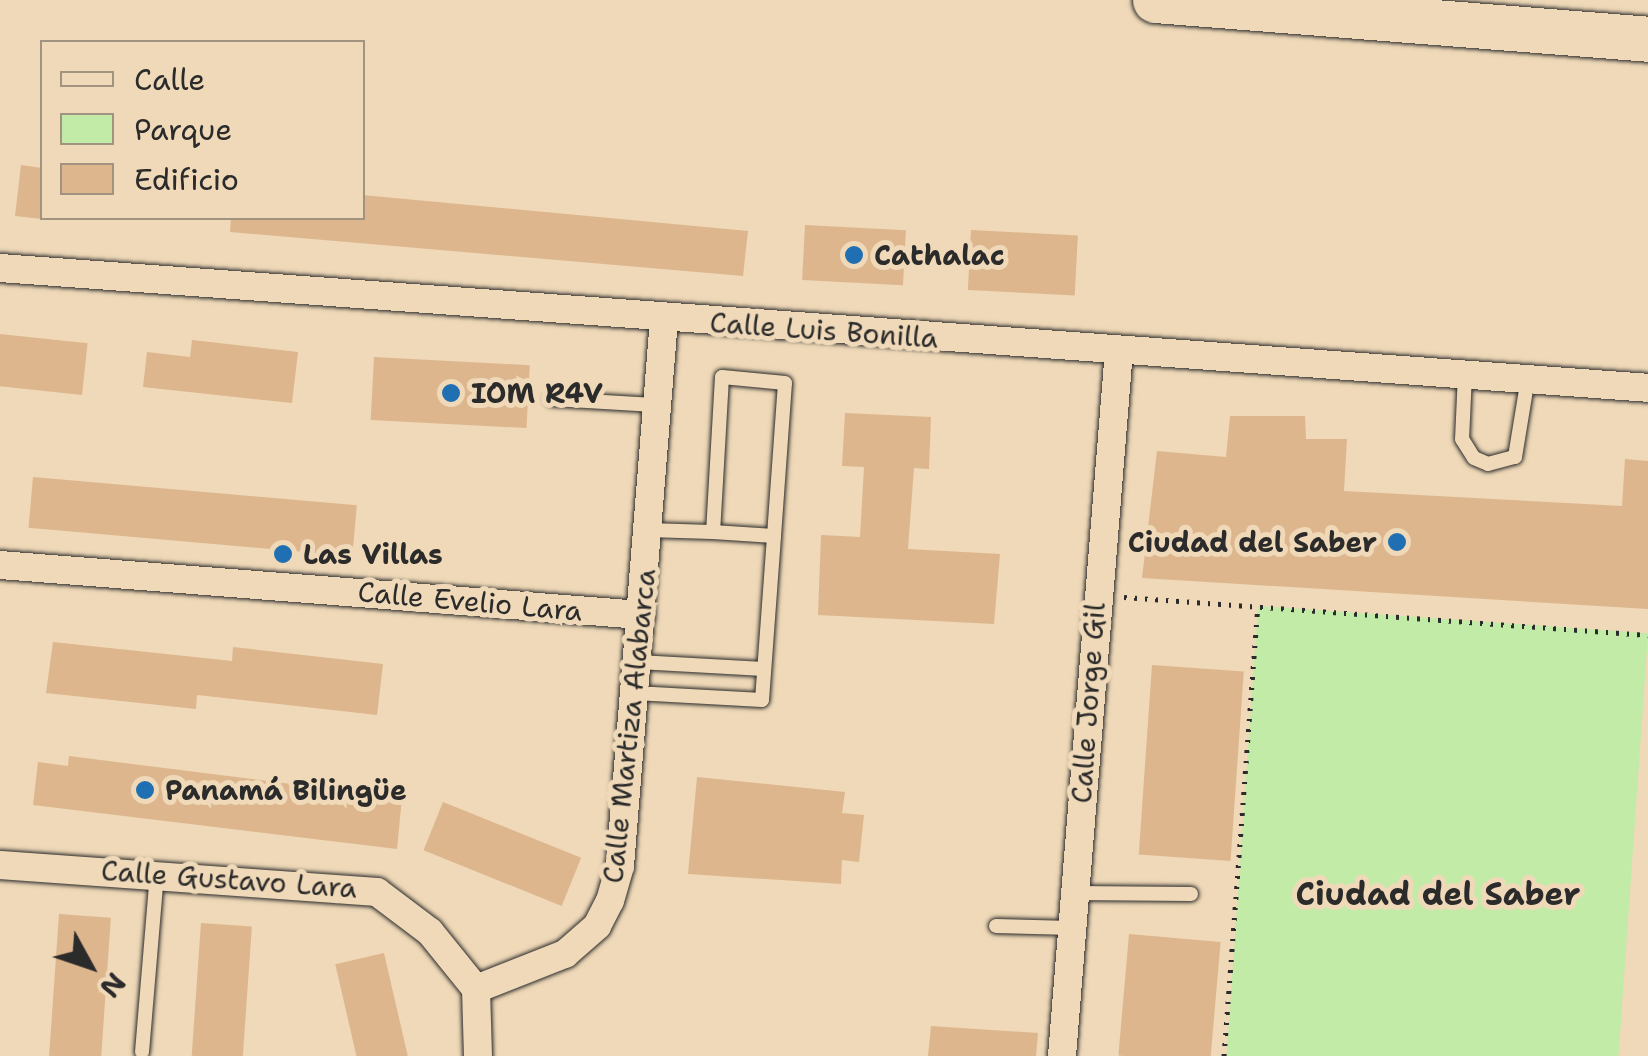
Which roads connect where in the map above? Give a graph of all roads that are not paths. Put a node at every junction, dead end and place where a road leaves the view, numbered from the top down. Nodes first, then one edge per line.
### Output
1 (1154, 0) edge
2 (1590, 37) junction
3 (1648, 39) edge
4 (1648, 50) edge
5 (0, 268) edge
6 (664, 318) junction
7 (1119, 350) junction
8 (1465, 373) junction
9 (1528, 378) junction
10 (1648, 388) edge
11 (552, 398) dead end
12 (656, 405) junction
13 (647, 530) junction
14 (713, 532) junction
15 (774, 536) junction
16 (0, 565) edge
17 (641, 616) junction
18 (638, 662) junction
19 (764, 669) junction
20 (635, 693) junction
21 (0, 865) edge
22 (157, 872) junction
23 (1074, 893) junction
24 (1191, 894) dead end
25 (996, 926) dead end
26 (1072, 928) junction
27 (476, 989) junction
28 (142, 1052) dead end
29 (478, 1056) edge
30 (1062, 1056) edge

1 - 2 main road
2 - 3 main road
2 - 4 main road
5 - 6 street, Calle Luis Bonilla
6 - 7 street, Calle Luis Bonilla
6 - 12 street, Calle Martiza Alabarca
7 - 8 street, Calle Luis Bonilla
7 - 23 street, Calle Jorge Gil
8 - 9 street, Calle Luis Bonilla
8 - 9 lane
9 - 10 street, Calle Luis Bonilla
11 - 12 lane
12 - 13 street, Calle Martiza Alabarca
13 - 14 lane
13 - 17 street, Calle Martiza Alabarca
14 - 15 lane
14 - 15 lane
15 - 19 lane
16 - 17 street, Calle Evelio Lara
17 - 18 street, Calle Martiza Alabarca
18 - 19 lane
18 - 20 street, Calle Martiza Alabarca
19 - 20 lane
20 - 27 street, Calle Martiza Alabarca
21 - 22 street, Calle Gustavo Lara
22 - 27 street, Calle Gustavo Lara
22 - 28 lane
23 - 24 lane
23 - 26 street, Calle Jorge Gil
25 - 26 lane
26 - 30 street, Calle Jorge Gil
27 - 29 street

